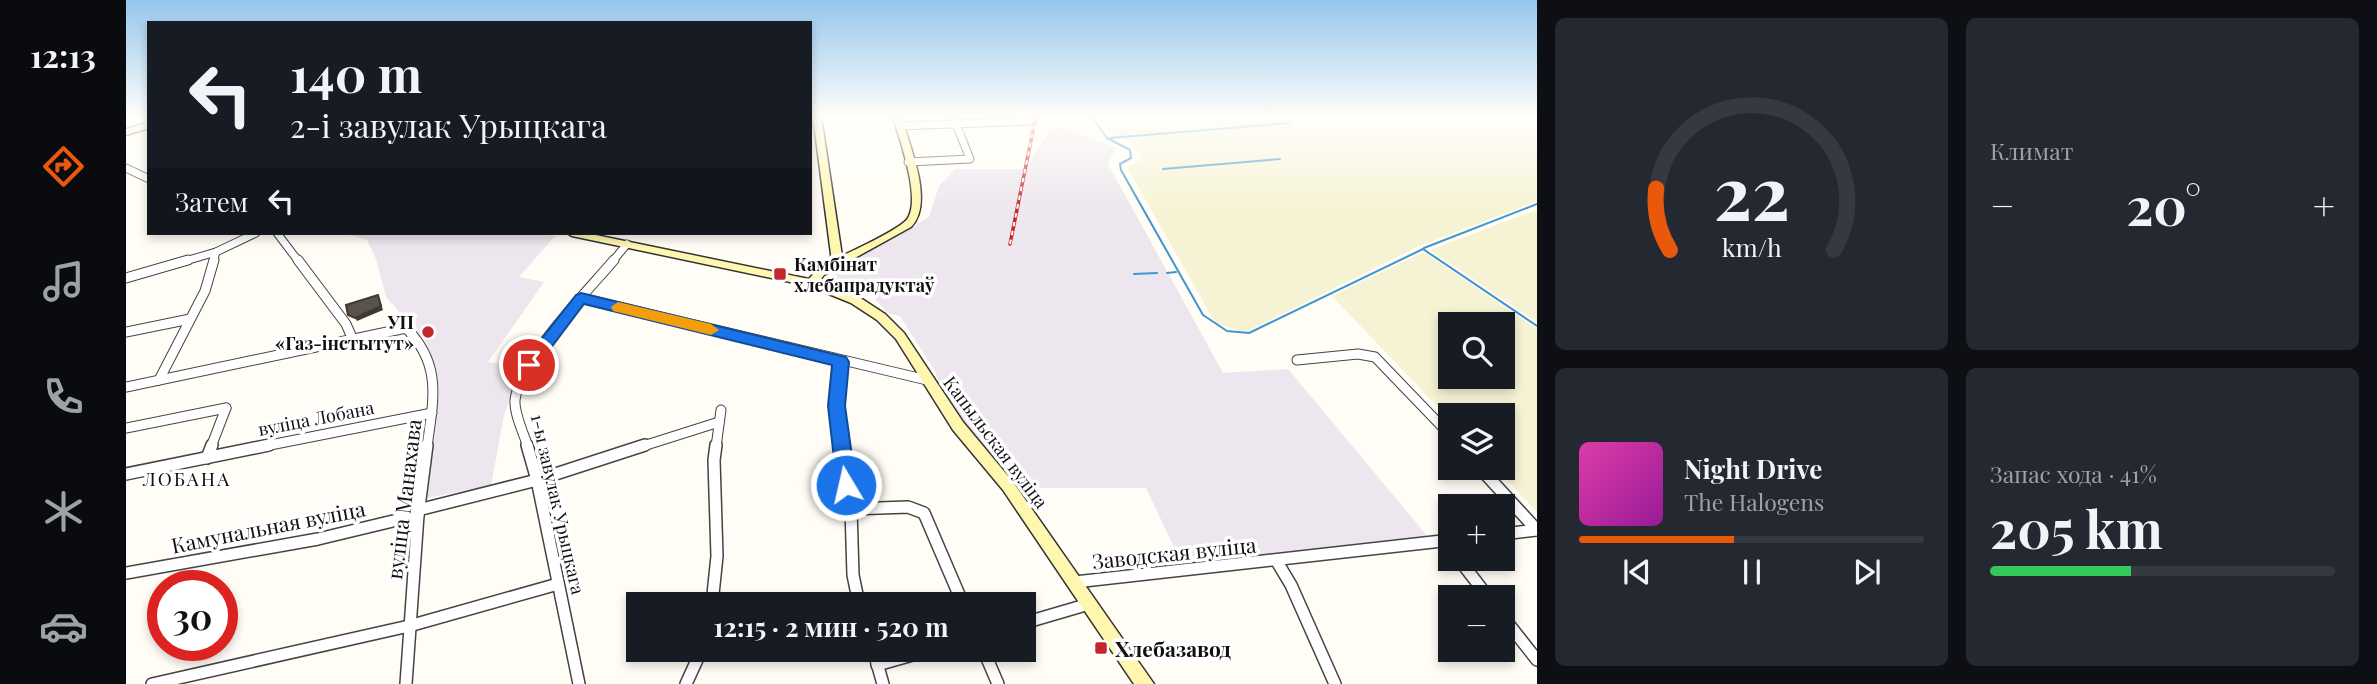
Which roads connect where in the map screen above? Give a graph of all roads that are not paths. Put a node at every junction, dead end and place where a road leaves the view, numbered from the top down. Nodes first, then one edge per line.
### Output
1 (822, 148) edge
2 (905, 148) edge
3 (966, 148) edge
4 (908, 162) junction
5 (126, 168) edge
6 (147, 178) edge
7 (252, 235) edge
8 (279, 235) edge
9 (583, 235) edge
10 (627, 244) junction
11 (216, 252) junction
12 (838, 263) junction
13 (126, 278) edge
14 (812, 283) junction
15 (581, 298) junction
16 (190, 319) junction
17 (126, 332) edge
18 (353, 340) junction
19 (1297, 360) dead end
20 (841, 362) junction
21 (159, 380) junction
22 (927, 380) junction
23 (126, 387) edge
24 (432, 413) junction
25 (1438, 422) edge
26 (127, 429) edge
27 (207, 458) junction
28 (126, 474) edge
29 (537, 480) junction
30 (1491, 480) edge
31 (851, 509) junction
32 (418, 513) junction
33 (1537, 530) edge
34 (1515, 533) edge
35 (1438, 544) edge
36 (1276, 560) junction
37 (1468, 571) edge
38 (126, 573) edge
39 (1075, 582) junction
40 (558, 584) junction
41 (1479, 585) edge
42 (713, 592) edge
43 (857, 592) edge
44 (958, 592) edge
45 (1089, 604) junction
46 (1036, 619) edge
47 (409, 626) junction
48 (1515, 632) edge
49 (1537, 660) edge
50 (696, 662) edge
51 (876, 662) edge
52 (888, 662) edge
53 (989, 662) edge
54 (877, 665) junction
55 (152, 684) edge
56 (406, 684) edge
57 (579, 684) edge
58 (686, 684) edge
59 (883, 684) edge
60 (998, 684) edge
61 (1145, 684) edge
62 (1335, 684) edge

1 - 12 main road
2 - 4 main road
3 - 4 street
4 - 12 main road
5 - 6 street
7 - 11 street
8 - 18 street
9 - 10 main road, Капыльская вуліца
10 - 14 main road, Капыльская вуліца
10 - 15 street, 1-ы завулак Урыцкага
11 - 13 street
11 - 16 street
12 - 14 main road
14 - 22 main road, Капыльская вуліца
15 - 20 street
15 - 29 street, 1-ы завулак Урыцкага
16 - 17 street
16 - 21 street
18 - 21 street
18 - 24 street, вуліца Манахава
19 - 25 street
20 - 22 street
20 - 31 street
21 - 23 street
22 - 39 main road, Капыльская вуліца
24 - 27 street, вуліца Лобана
24 - 32 street, вуліца Манахава
26 - 27 street
27 - 28 street, вуліца Лобана
29 - 32 street, Камунальная вуліца
29 - 40 street, 1-ы завулак Урыцкага
29 - 42 street, Камунальная вуліца
30 - 33 street
31 - 43 street
31 - 44 street
32 - 38 street, Камунальная вуліца
32 - 47 street, вуліца Манахава
33 - 34 street
35 - 36 street, Заводская вуліца
36 - 39 street, Заводская вуліца
36 - 62 street, Заводская вуліца
37 - 41 street
39 - 45 main road, Капыльская вуліца
40 - 47 street
40 - 57 street, 1-ы завулак Урыцкага
45 - 46 street
45 - 61 main road, Капыльская вуліца
47 - 55 street
47 - 56 street, вуліца Манахава
48 - 49 street
50 - 58 street
51 - 54 street
52 - 54 street
53 - 60 street
54 - 59 street

